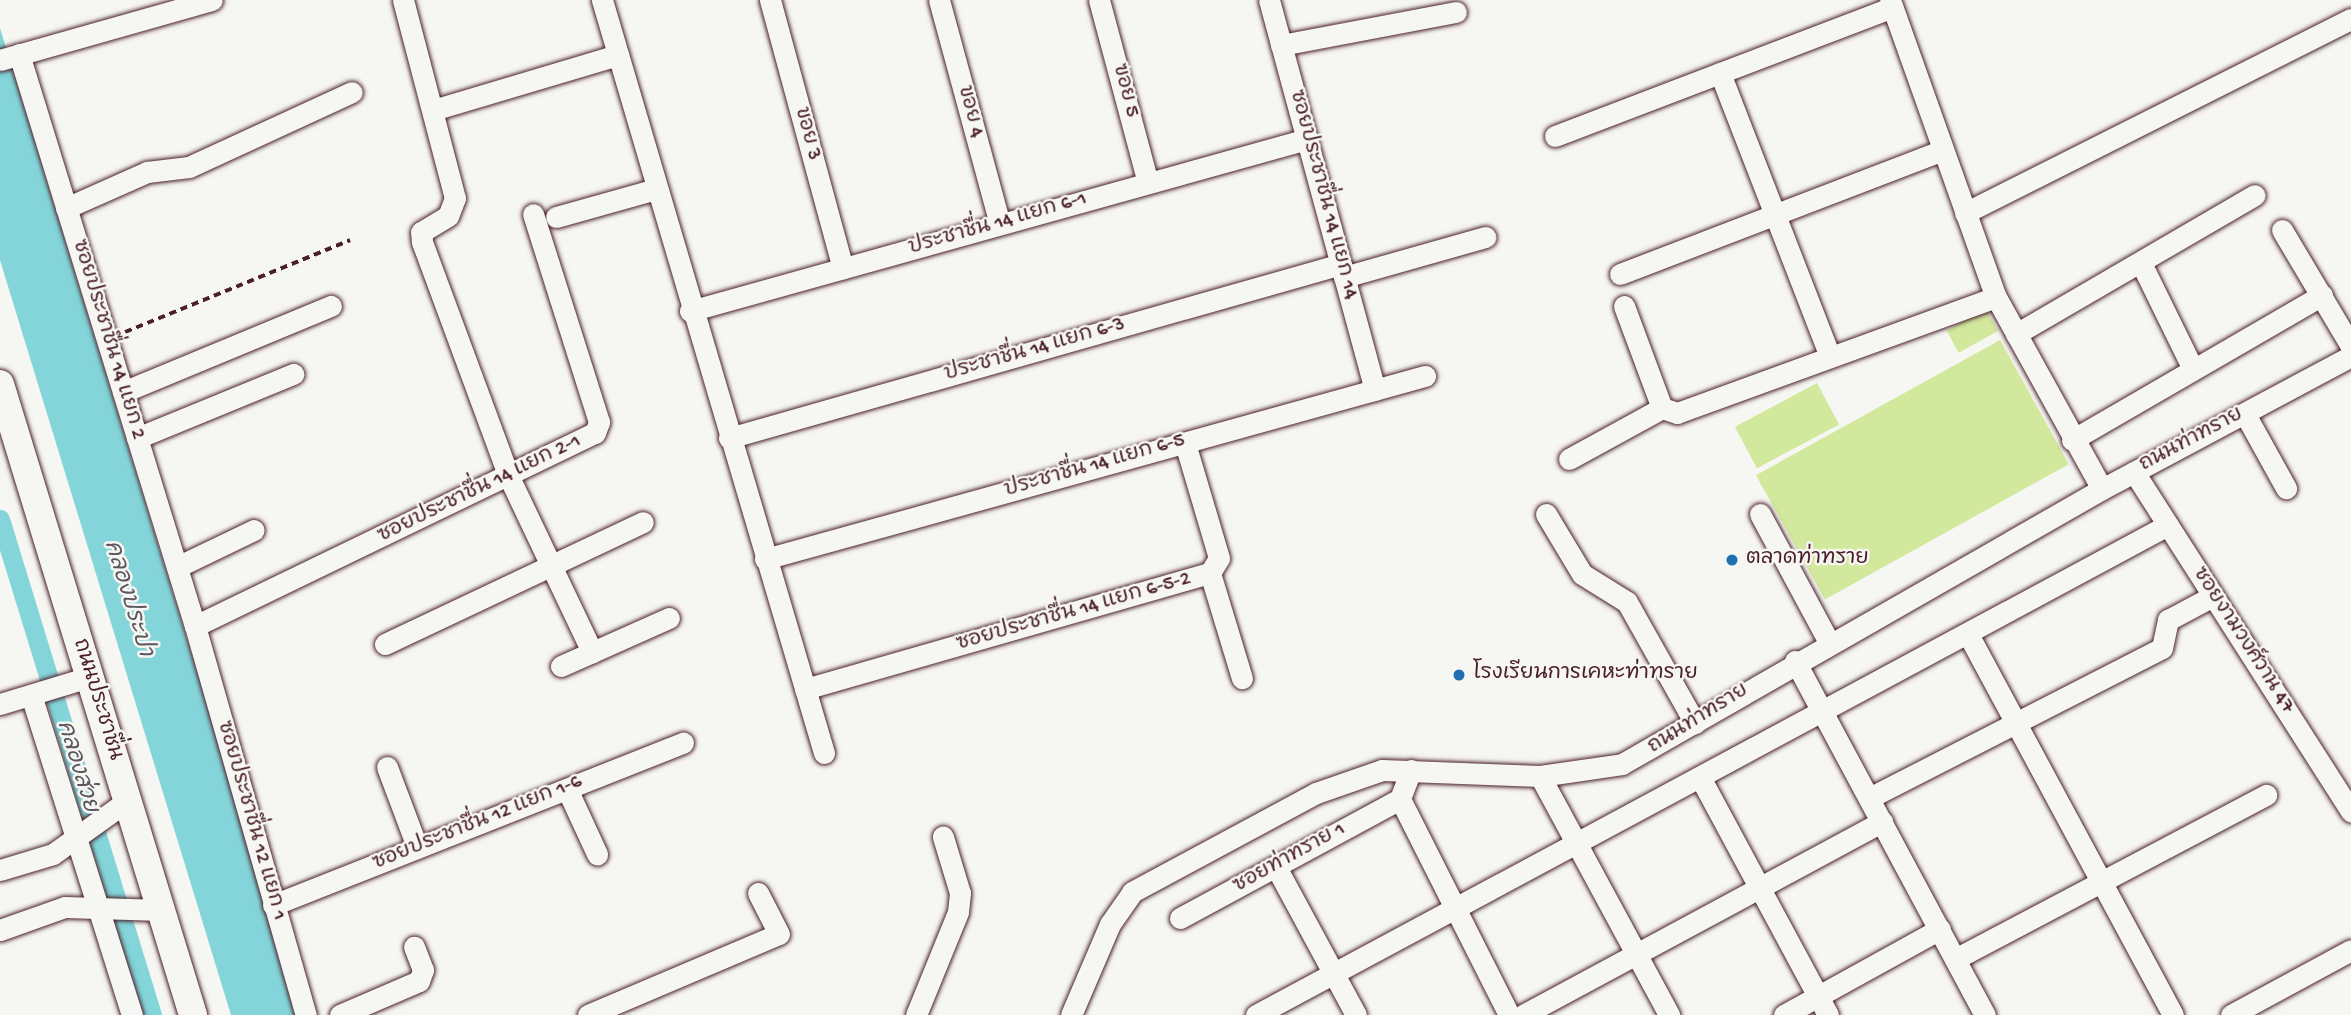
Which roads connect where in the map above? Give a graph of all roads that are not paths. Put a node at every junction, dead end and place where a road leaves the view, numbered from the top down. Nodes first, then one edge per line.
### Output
1 (212, 0) edge
2 (403, 0) edge
3 (602, 0) edge
4 (770, 0) edge
5 (939, 0) edge
6 (1099, 0) edge
7 (1269, 0) edge
8 (1891, 4) edge
9 (1456, 12) dead end
10 (2351, 19) edge
11 (1281, 45) junction
12 (618, 55) junction
13 (10, 57) edge
14 (1720, 73) junction
15 (352, 92) dead end
16 (433, 110) junction
17 (1555, 136) dead end
18 (1307, 139) junction
19 (1943, 150) junction
20 (1149, 183) junction
21 (656, 189) junction
22 (2255, 195) dead end
23 (66, 208) junction
24 (1965, 213) junction
25 (533, 214) dead end
26 (1777, 215) junction
27 (556, 217) dead end
28 (1000, 224) junction
29 (2282, 230) dead end
30 (1485, 237) dead end
31 (2141, 265) junction
32 (843, 268) junction
33 (1342, 271) junction
34 (1620, 274) dead end
35 (2322, 295) junction
36 (1996, 297) junction
37 (331, 306) dead end
38 (1624, 306) dead end
39 (690, 311) junction
40 (2016, 334) junction
41 (2351, 346) edge
42 (1830, 356) junction
43 (2351, 356) edge
44 (2193, 369) junction
45 (293, 374) dead end
46 (1426, 376) dead end
47 (0, 384) edge
48 (1374, 390) junction
49 (123, 392) junction
50 (1670, 410) junction
51 (2245, 414) junction
52 (137, 438) junction
53 (729, 438) junction
54 (2072, 440) junction
55 (1185, 443) junction
56 (1569, 458) dead end
57 (2134, 472) junction
58 (509, 477) junction
59 (2286, 488) dead end
60 (2102, 489) junction
61 (1546, 514) dead end
62 (1760, 514) dead end
63 (643, 522) dead end
64 (2168, 525) junction
65 (254, 530) dead end
66 (765, 559) junction
67 (548, 562) junction
68 (177, 567) junction
69 (1210, 573) junction
70 (2213, 596) junction
71 (669, 618) dead end
72 (195, 626) junction
73 (1969, 636) junction
74 (1829, 642) junction
75 (385, 643) dead end
76 (592, 652) junction
77 (1795, 661) junction
78 (561, 666) dead end
79 (1242, 678) dead end
80 (79, 681) junction
81 (805, 689) junction
82 (35, 694) junction
83 (0, 704) edge
84 (1824, 713) junction
85 (2017, 722) junction
86 (1695, 723) junction
87 (683, 743) dead end
88 (824, 753) dead end
89 (387, 767) dead end
90 (1411, 770) junction
91 (1540, 776) junction
92 (1701, 779) junction
93 (2343, 783) edge
94 (567, 789) junction
95 (2266, 795) dead end
96 (1869, 798) junction
97 (1400, 799) junction
98 (127, 801) junction
99 (2351, 811) edge
100 (1882, 822) junction
101 (86, 829) junction
102 (943, 837) dead end
103 (1577, 846) junction
104 (417, 848) junction
105 (597, 854) dead end
106 (1276, 867) junction
107 (0, 870) edge
108 (2101, 882) junction
109 (1759, 887) junction
110 (758, 893) dead end
111 (274, 905) junction
112 (111, 910) junction
113 (160, 910) junction
114 (1455, 911) junction
115 (1180, 918) dead end
116 (1940, 929) junction
117 (0, 930) edge
118 (414, 947) dead end
119 (2351, 950) edge
120 (1636, 954) junction
121 (1955, 959) junction
122 (1334, 975) junction
123 (1824, 1006) edge
124 (132, 1015) edge
125 (193, 1015) edge
126 (306, 1015) edge
127 (341, 1015) edge
128 (588, 1015) edge
129 (916, 1015) edge
130 (1072, 1015) edge
131 (1256, 1015) edge
132 (1356, 1015) edge
133 (1509, 1015) edge
134 (1523, 1015) edge
135 (1669, 1015) edge
136 (1784, 1015) edge
137 (1985, 1015) edge
138 (2173, 1015) edge
139 (2231, 1015) edge

1 - 13 street
2 - 16 street
3 - 12 street
4 - 32 street, ขอย 3
5 - 28 street, ขอย 4
6 - 20 street, ฃอย 5
7 - 11 street, ซอยประชาชื่น 14 แยก 14
8 - 14 street
8 - 19 street
9 - 11 street
10 - 24 street
11 - 18 street, ซอยประชาชื่น 14 แยก 14
12 - 16 street
12 - 21 street
13 - 23 street, ซอยประชาชื่น 14 แยก 2
14 - 17 street
14 - 26 street
15 - 23 street
16 - 58 street
18 - 20 street, ประชาชื่น 14 แยก 6-1
18 - 33 street, ซอยประชาชื่น 14 แยก 14
19 - 24 street
19 - 26 street
20 - 28 street, ประชาชื่น 14 แยก 6-1
21 - 27 street
21 - 39 street
22 - 31 street
23 - 49 street, ซอยประชาชื่น 14 แยก 2
24 - 36 street
25 - 58 street, ซอยประชาชื่น 14 แยก 2-1
26 - 34 street
26 - 42 street
28 - 32 street, ประชาชื่น 14 แยก 6-1
29 - 35 street
30 - 33 street, ประชาชื่น 14 แยก 6-3
31 - 40 street
31 - 44 street
32 - 39 street, ประชาชื่น 14 แยก 6-1
33 - 48 street, ซอยประชาชื่น 14 แยก 14
33 - 53 street, ประชาชื่น 14 แยก 6-3
35 - 41 street
35 - 44 street
36 - 40 street
36 - 42 street
37 - 49 street
38 - 50 street
39 - 53 street
40 - 54 street
42 - 50 street
43 - 51 street, ถนนท่าทราย
44 - 54 street
45 - 52 street
46 - 48 street, ประชาชื่น 14 แยก 6-5
47 - 80 main road, ถนนประชาชื่น
48 - 55 street, ประชาชื่น 14 แยก 6-5
49 - 52 street, ซอยประชาชื่น 14 แยก 2
50 - 56 street
51 - 57 street, ถนนท่าทราย
51 - 59 street
52 - 68 street, ซอยประชาชื่น 14 แยก 2
53 - 66 street
54 - 60 street
55 - 66 street, ประชาชื่น 14 แยก 6-5
55 - 69 street, ซอยประชาชื่น 14 แยก 6-5-2
57 - 60 street, ถนนท่าทราย
57 - 64 street, ซอยงามวงศ์วาน 47
58 - 67 street
58 - 72 street, ซอยประชาชื่น 14 แยก 2-1
60 - 74 street, ถนนท่าทราย
61 - 86 street
62 - 74 street
63 - 67 street
64 - 70 street, ซอยงามวงศ์วาน 47
64 - 73 street
65 - 68 street
66 - 81 street
67 - 75 street
67 - 76 street
68 - 72 street, ซอยประชาชื่น 14 แยก 2
69 - 79 street
69 - 81 street, ซอยประชาชื่น 14 แยก 6-5-2
70 - 85 street
70 - 93 street, ซอยงามวงศ์วาน 47
71 - 76 street
72 - 111 street, ซอยประชาชื่น 12 แยก 1
73 - 84 street
73 - 85 street
74 - 77 street, ถนนท่าทราย
76 - 78 street
77 - 84 street
77 - 86 street, ถนนท่าทราย
80 - 82 street
80 - 98 main road, ถนนประชาชื่น
81 - 88 street
82 - 83 street
82 - 101 street
84 - 92 street
84 - 96 street
85 - 96 street
85 - 108 street
86 - 91 street, ถนนท่าทราย
87 - 94 street, ซอยประชาชื่น 12 แยก 1-6
89 - 104 street
90 - 91 street, ถนนท่าทราย
90 - 97 street
90 - 130 street, ถนนท่าทราย
91 - 103 street
92 - 103 street
92 - 109 street
93 - 99 street, ซอยงามวงศ์วาน 47
94 - 104 street, ซอยประชาชื่น 12 แยก 1-6
94 - 105 street
95 - 108 street
96 - 100 street
97 - 106 street, ซอยท่าทราย 1
97 - 114 street
98 - 101 street
98 - 113 main road, ถนนประชาชื่น
100 - 109 street
100 - 116 street
101 - 107 street
101 - 112 street
102 - 129 street
103 - 114 street
103 - 120 street
104 - 111 street, ซอยประชาชื่น 12 แยก 1-6
106 - 115 street, ซอยท่าทราย 1
106 - 122 street
108 - 121 street
108 - 138 street
109 - 120 street
109 - 123 street
110 - 128 street
111 - 126 street, ซอยประชาชื่น 12 แยก 1
112 - 113 street
112 - 117 street
112 - 124 street
113 - 125 main road, ถนนประชาชื่น
114 - 122 street
114 - 133 street
116 - 121 street
116 - 123 street
118 - 127 street
119 - 139 street
120 - 134 street
120 - 135 street
121 - 137 street
122 - 131 street
122 - 132 street
123 - 136 street

